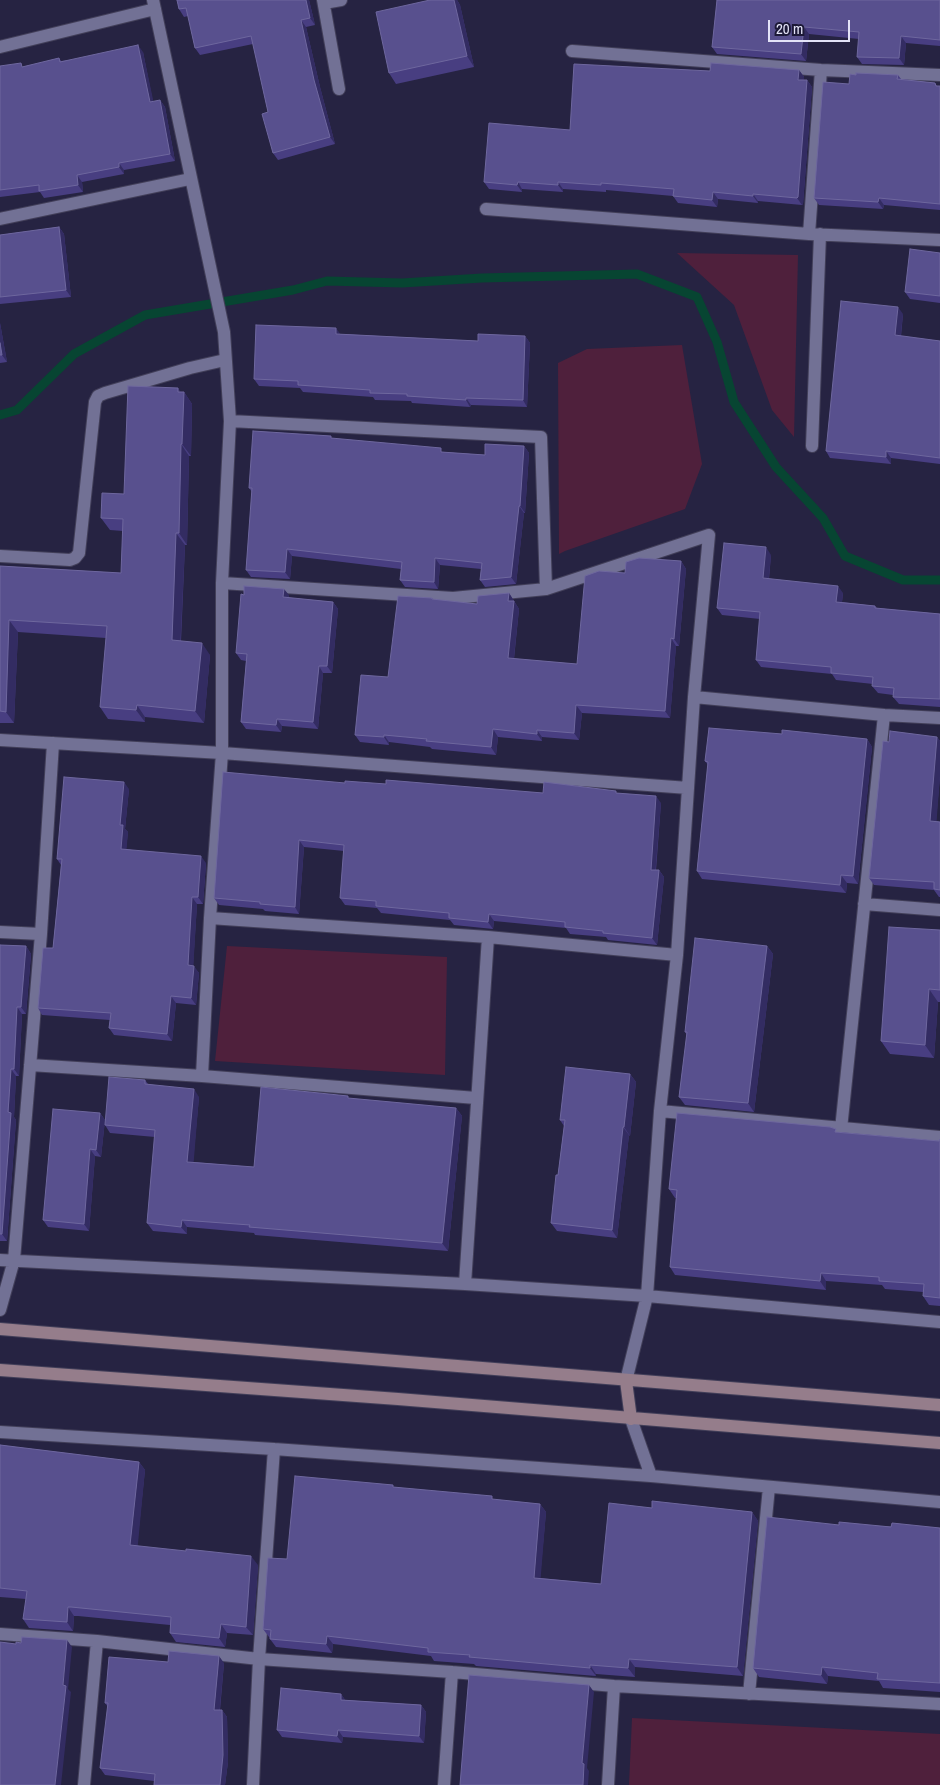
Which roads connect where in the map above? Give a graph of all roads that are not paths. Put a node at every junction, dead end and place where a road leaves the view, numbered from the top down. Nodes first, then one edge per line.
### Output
1 (341, 0) edge
2 (324, 1) edge
3 (154, 5) edge
4 (0, 47) edge
5 (572, 51) dead end
6 (821, 70) junction
7 (940, 75) edge
8 (339, 88) dead end
9 (190, 179) junction
10 (486, 209) dead end
11 (0, 219) edge
12 (814, 234) junction
13 (940, 240) edge
14 (225, 360) junction
15 (230, 421) junction
16 (812, 446) dead end
17 (0, 556) edge
18 (222, 583) junction
19 (546, 588) junction
20 (694, 696) junction
21 (884, 715) junction
22 (940, 718) edge
23 (0, 740) edge
24 (53, 744) junction
25 (222, 753) junction
26 (688, 788) junction
27 (864, 904) junction
28 (940, 910) edge
29 (210, 918) junction
30 (0, 932) edge
31 (41, 934) junction
32 (488, 937) junction
33 (677, 954) junction
34 (30, 1065) junction
35 (202, 1076) junction
36 (476, 1098) junction
37 (660, 1110) junction
38 (842, 1129) junction
39 (940, 1137) edge
40 (0, 1260) edge
41 (14, 1260) junction
42 (465, 1284) junction
43 (647, 1296) junction
44 (0, 1310) edge
45 (940, 1322) edge
46 (0, 1328) edge
47 (0, 1370) edge
48 (626, 1381) junction
49 (940, 1406) edge
50 (631, 1419) junction
51 (0, 1432) edge
52 (940, 1444) edge
53 (274, 1449) junction
54 (651, 1476) junction
55 (769, 1487) junction
56 (940, 1502) edge
57 (0, 1634) edge
58 (97, 1641) junction
59 (259, 1659) junction
60 (452, 1672) junction
61 (614, 1686) junction
62 (749, 1694) junction
63 (940, 1704) edge
64 (84, 1785) edge
65 (252, 1785) edge
66 (444, 1785) edge
67 (608, 1785) edge

1 - 2 street
2 - 8 street
3 - 4 street
3 - 9 street
5 - 6 street
6 - 7 street
6 - 12 street
9 - 11 street
9 - 14 street
10 - 12 street
12 - 13 street
12 - 16 street
14 - 15 street
14 - 17 street
15 - 18 street
15 - 19 street
18 - 19 street
18 - 25 street
19 - 20 street
20 - 21 street
20 - 26 street
21 - 22 street
21 - 27 street
23 - 24 street
24 - 25 street
24 - 31 street
25 - 26 street
25 - 29 street
26 - 33 street
27 - 28 street
27 - 38 street
29 - 32 street
29 - 35 street
30 - 31 street
31 - 34 street
32 - 33 street
32 - 36 street
33 - 37 street
34 - 35 street
34 - 41 street
35 - 36 street
36 - 42 street
37 - 38 street
37 - 43 street
38 - 39 street
40 - 41 street
41 - 42 street
41 - 44 street
42 - 43 street
43 - 45 street
43 - 48 street
46 - 48 main road
47 - 50 main road
48 - 49 main road
48 - 50 main road
50 - 52 main road
50 - 54 street
51 - 53 street
53 - 54 street
53 - 59 street
54 - 55 street
55 - 56 street
55 - 62 street
57 - 58 street
58 - 59 street
58 - 64 street
59 - 60 street
59 - 65 street
60 - 61 street
60 - 66 street
61 - 62 street
61 - 67 street
62 - 63 street

